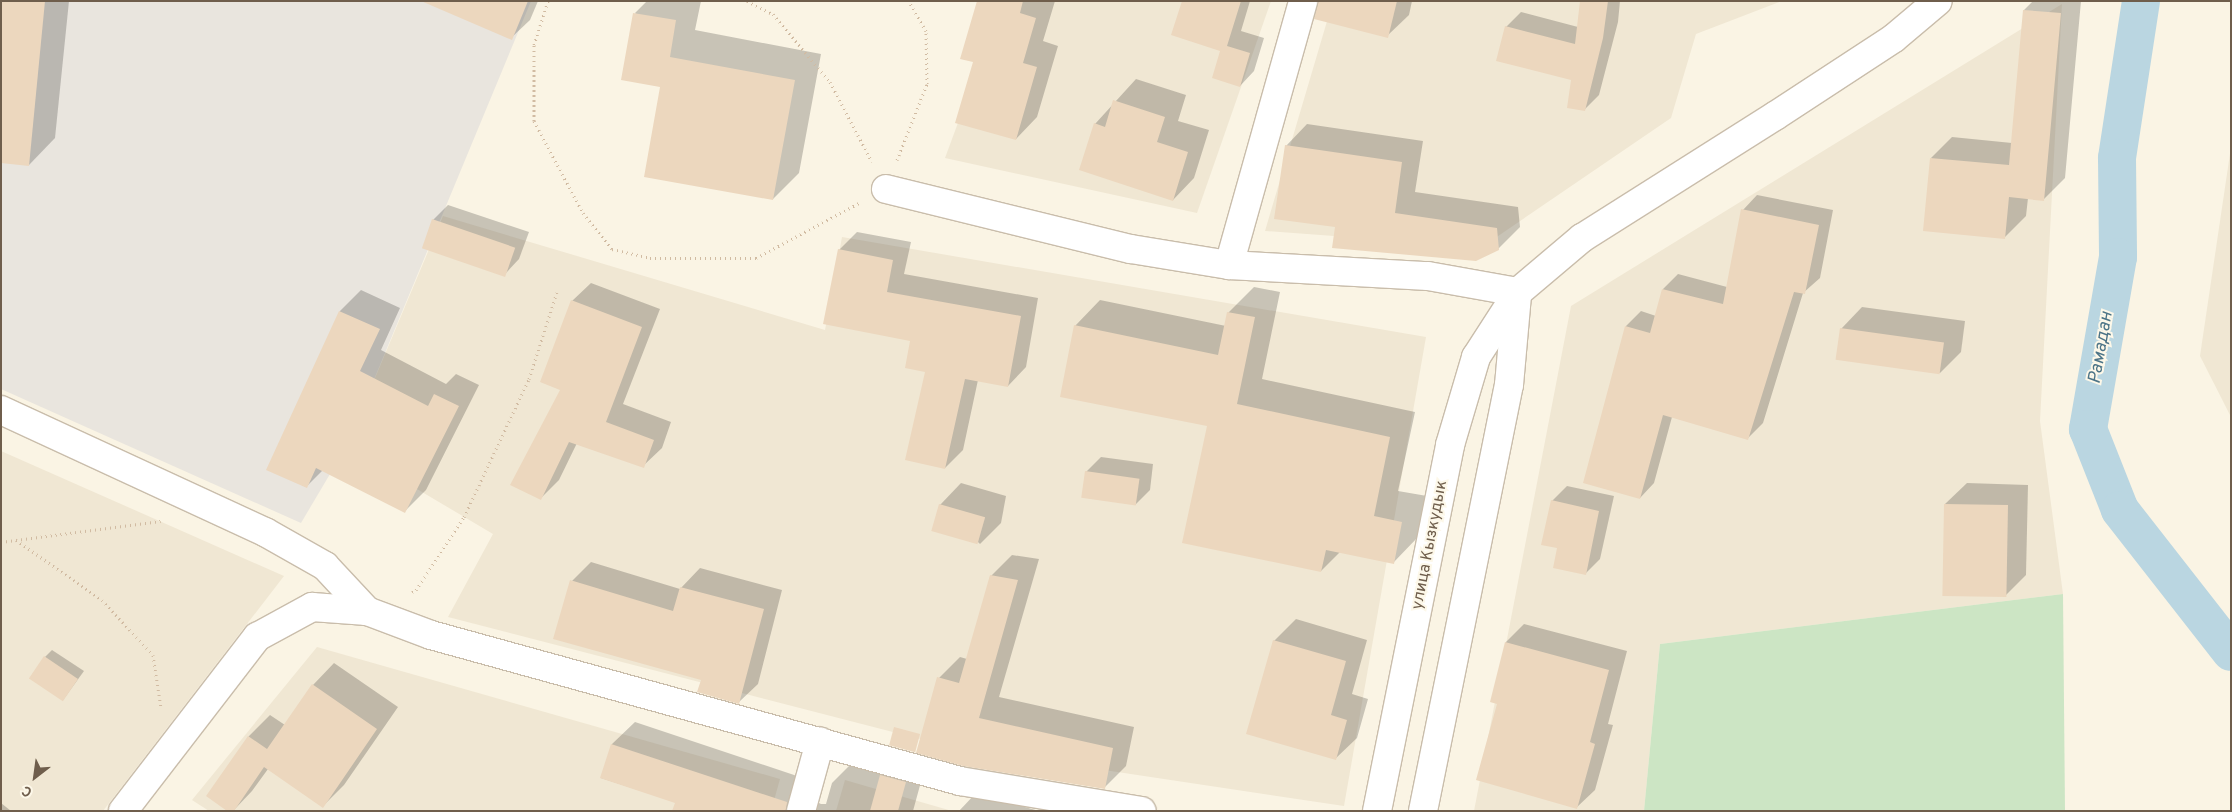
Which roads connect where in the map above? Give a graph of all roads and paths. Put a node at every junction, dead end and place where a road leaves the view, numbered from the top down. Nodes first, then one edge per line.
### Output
1 (548, 1) edge
2 (747, 1) edge
3 (909, 1) edge
4 (1303, 1) edge
5 (1938, 1) edge
6 (886, 189) junction
7 (1229, 264) junction
8 (557, 292) dead end
9 (1518, 292) junction
10 (1, 410) edge
11 (167, 520) dead end
12 (16, 540) junction
13 (1, 542) edge
14 (367, 611) junction
15 (820, 742) junction
16 (168, 753) junction
17 (123, 811) edge
18 (800, 811) edge
19 (1142, 811) edge
20 (1377, 811) edge
21 (1423, 811) edge

1 - 6 path
2 - 6 path
3 - 6 path
4 - 7 street
5 - 9 street, улица Кызкудык
6 - 7 street
7 - 9 street
8 - 14 path
9 - 20 street, улица Кызкудык
9 - 21 street
10 - 14 street
11 - 12 path
12 - 13 path
12 - 16 path
14 - 15 street
14 - 16 street
15 - 18 street
15 - 19 street
16 - 17 street

